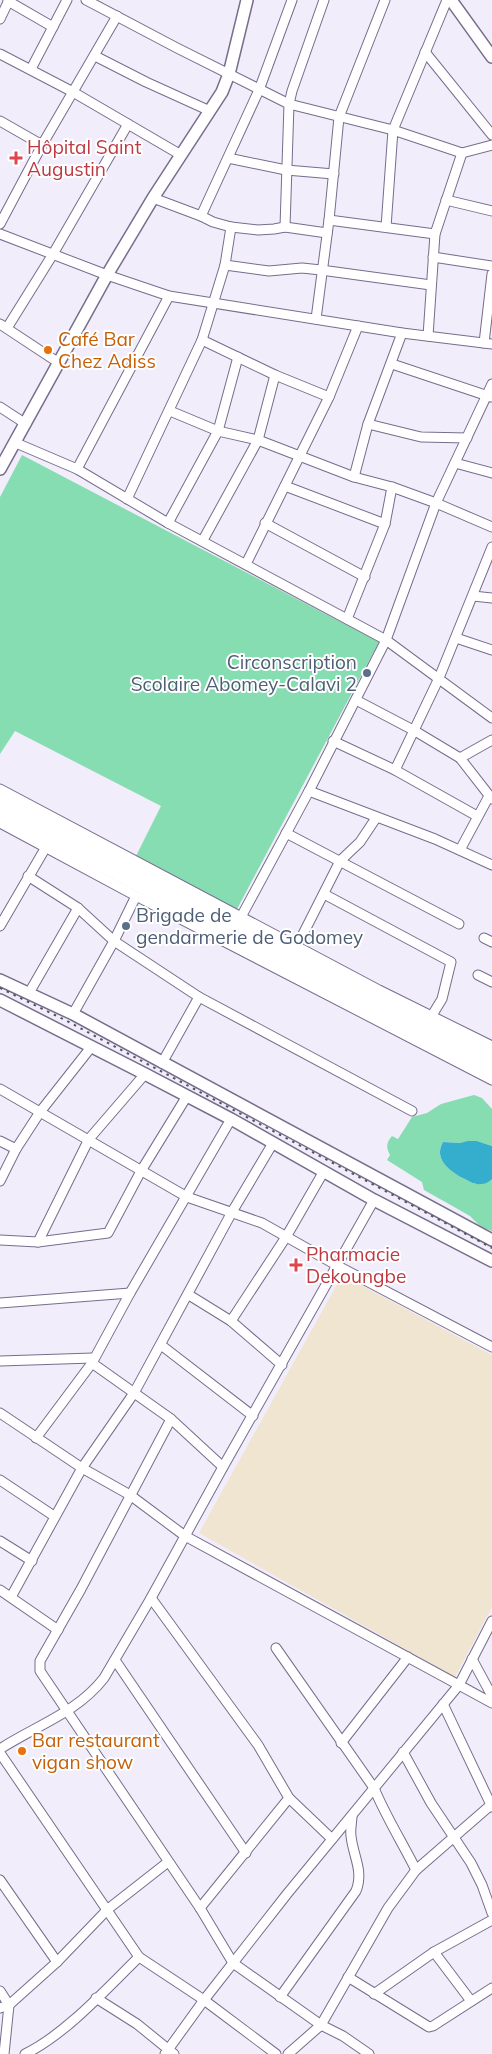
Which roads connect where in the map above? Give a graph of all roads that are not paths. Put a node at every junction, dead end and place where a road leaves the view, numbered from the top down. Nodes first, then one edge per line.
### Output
1 (67, 0) edge
2 (86, 0) edge
3 (292, 0) edge
4 (324, 0) edge
5 (385, 0) edge
6 (449, 0) edge
7 (9, 1) edge
8 (246, 1) edge
9 (117, 16) junction
10 (0, 19) edge
11 (53, 27) junction
12 (425, 52) junction
13 (0, 54) edge
14 (95, 56) junction
15 (492, 57) edge
16 (31, 69) junction
17 (229, 74) junction
18 (259, 90) junction
19 (73, 92) junction
20 (290, 104) junction
21 (210, 111) junction
22 (339, 117) junction
23 (0, 120) edge
24 (128, 124) junction
25 (393, 130) junction
26 (492, 134) edge
27 (42, 145) junction
28 (492, 145) edge
29 (462, 153) junction
30 (181, 155) junction
31 (228, 158) junction
32 (286, 170) junction
33 (334, 174) junction
34 (153, 198) junction
35 (446, 200) junction
36 (492, 211) edge
37 (201, 216) junction
38 (329, 220) junction
39 (0, 224) edge
40 (231, 227) junction
41 (285, 227) junction
42 (386, 227) junction
43 (327, 233) junction
44 (0, 234) edge
45 (435, 234) junction
46 (54, 254) junction
47 (433, 257) junction
48 (225, 265) junction
49 (492, 266) edge
50 (321, 270) junction
51 (492, 274) edge
52 (107, 275) junction
53 (431, 285) junction
54 (168, 296) junction
55 (213, 303) junction
56 (316, 319) junction
57 (4, 326) edge
58 (358, 326) junction
59 (402, 333) junction
60 (428, 336) junction
61 (202, 340) junction
62 (488, 343) edge
63 (238, 357) junction
64 (58, 363) junction
65 (392, 364) junction
66 (275, 375) junction
67 (492, 384) edge
68 (329, 397) junction
69 (489, 397) edge
70 (0, 407) edge
71 (170, 411) junction
72 (26, 424) junction
73 (368, 424) junction
74 (218, 431) junction
75 (467, 438) junction
76 (258, 440) junction
77 (16, 442) junction
78 (299, 454) junction
79 (455, 463) junction
80 (0, 469) edge
81 (77, 470) junction
82 (492, 473) edge
83 (354, 477) junction
84 (285, 486) junction
85 (392, 487) junction
86 (127, 498) junction
87 (436, 503) junction
88 (168, 523) junction
89 (265, 523) junction
90 (385, 524) junction
91 (492, 527) edge
92 (203, 540) junction
93 (492, 547) edge
94 (246, 564) junction
95 (365, 577) junction
96 (473, 596) junction
97 (492, 598) edge
98 (347, 620) junction
99 (456, 638) junction
100 (386, 640) junction
101 (492, 650) edge
102 (439, 678) junction
103 (356, 700) junction
104 (492, 718) edge
105 (415, 731) junction
106 (492, 740) edge
107 (334, 741) junction
108 (460, 758) junction
109 (395, 770) junction
110 (0, 789) edge
111 (309, 791) junction
112 (491, 797) edge
113 (0, 800) edge
114 (477, 816) junction
115 (376, 818) junction
116 (1, 822) edge
117 (286, 833) junction
118 (46, 847) junction
119 (460, 850) junction
120 (340, 861) junction
121 (492, 865) edge
122 (28, 876) junction
123 (324, 894) junction
124 (136, 896) junction
125 (78, 908) junction
126 (241, 917) junction
127 (459, 924) dead end
128 (0, 926) edge
129 (114, 941) junction
130 (297, 946) junction
131 (478, 975) dead end
132 (0, 980) edge
133 (492, 982) edge
134 (29, 993) junction
135 (199, 997) junction
136 (0, 1000) edge
137 (72, 1014) junction
138 (432, 1017) junction
139 (92, 1046) junction
140 (492, 1046) edge
141 (492, 1057) edge
142 (162, 1063) junction
143 (492, 1069) edge
144 (144, 1074) junction
145 (492, 1080) edge
146 (0, 1089) edge
147 (187, 1096) junction
148 (412, 1111) dead end
149 (40, 1112) junction
150 (231, 1120) junction
151 (89, 1139) junction
152 (0, 1141) edge
153 (273, 1143) junction
154 (16, 1149) junction
155 (141, 1171) junction
156 (324, 1171) junction
157 (0, 1181) edge
158 (187, 1197) junction
159 (374, 1200) junction
160 (232, 1212) junction
161 (286, 1237) junction
162 (0, 1240) edge
163 (492, 1240) edge
164 (38, 1242) junction
165 (492, 1261) edge
166 (338, 1266) junction
167 (130, 1292) junction
168 (189, 1295) junction
169 (0, 1303) edge
170 (231, 1321) junction
171 (161, 1344) junction
172 (492, 1347) edge
173 (93, 1360) junction
174 (0, 1361) edge
175 (282, 1365) junction
176 (134, 1393) junction
177 (0, 1413) edge
178 (253, 1416) junction
179 (171, 1419) junction
180 (36, 1438) junction
181 (223, 1467) junction
182 (82, 1468) junction
183 (0, 1480) edge
184 (130, 1494) junction
185 (54, 1516) junction
186 (185, 1536) junction
187 (0, 1542) edge
188 (32, 1561) junction
189 (0, 1590) edge
190 (11, 1597) junction
191 (151, 1598) junction
192 (492, 1621) edge
193 (58, 1630) junction
194 (276, 1648) dead end
195 (408, 1657) junction
196 (472, 1659) junction
197 (115, 1660) junction
198 (458, 1685) junction
199 (492, 1696) edge
200 (492, 1702) edge
201 (443, 1704) junction
202 (68, 1712) junction
203 (341, 1743) junction
204 (1, 1747) edge
205 (403, 1752) junction
206 (374, 1788) junction
207 (289, 1798) junction
208 (492, 1806) edge
209 (352, 1815) junction
210 (454, 1836) junction
211 (332, 1839) junction
212 (246, 1853) junction
213 (168, 1862) junction
214 (416, 1870) junction
215 (0, 1880) edge
216 (200, 1908) junction
217 (108, 1909) junction
218 (492, 1913) edge
219 (492, 1920) edge
220 (434, 1952) junction
221 (139, 1957) junction
222 (57, 1962) junction
223 (233, 1963) junction
224 (348, 1977) junction
225 (492, 1988) edge
226 (0, 1991) edge
227 (374, 1994) junction
228 (280, 1997) junction
229 (96, 1998) junction
230 (204, 2000) junction
231 (471, 2001) junction
232 (5, 2006) edge
233 (321, 2025) junction
234 (44, 2050) edge
235 (169, 2052) edge
236 (4, 2054) edge
237 (25, 2054) edge
238 (276, 2054) edge
239 (288, 2054) edge
240 (369, 2054) edge

1 - 11 street
2 - 9 street
3 - 18 street
4 - 20 street
5 - 22 street
6 - 12 street
6 - 15 main road
7 - 10 street
7 - 11 street
8 - 17 main road
9 - 14 street
9 - 17 street
11 - 16 street
12 - 25 street
12 - 26 street
13 - 16 street
14 - 19 street
14 - 21 street
16 - 19 street
17 - 18 street
17 - 21 main road
18 - 20 street
18 - 31 street
19 - 24 street
19 - 27 street
20 - 22 street
20 - 32 street
21 - 30 main road
22 - 25 street
22 - 33 street
23 - 27 street
24 - 30 street
24 - 46 street
25 - 29 street
25 - 42 street
27 - 39 street
28 - 29 street
29 - 35 street
30 - 34 main road
31 - 32 street
31 - 37 street
32 - 33 street
32 - 41 street
33 - 38 street
34 - 37 street
34 - 52 main road
35 - 36 street
35 - 45 street
37 - 40 street
38 - 42 street
38 - 43 street
40 - 41 street
40 - 48 street
41 - 43 street
42 - 45 street
43 - 50 street
44 - 46 street
45 - 47 street
46 - 52 street
46 - 57 street
47 - 49 street
47 - 53 street
48 - 50 street
48 - 55 street
50 - 53 street
50 - 56 street
51 - 62 street
52 - 54 street
52 - 64 main road
53 - 60 street
54 - 55 street
54 - 81 street
55 - 56 street
55 - 61 street
56 - 58 street
57 - 64 street
58 - 59 street
58 - 68 street
59 - 60 street
59 - 65 street
60 - 62 street
61 - 63 street
61 - 71 street
63 - 66 street
63 - 74 street
64 - 72 main road
65 - 69 street
65 - 73 street
66 - 68 street
66 - 76 street
67 - 69 street
68 - 78 street
69 - 75 street
70 - 72 street
71 - 74 street
71 - 86 street
72 - 77 main road
73 - 75 street
73 - 83 street
74 - 76 street
74 - 88 street
75 - 79 street
76 - 78 street
76 - 92 street
77 - 80 main road
77 - 81 street
78 - 83 street
78 - 84 street
79 - 82 street
79 - 87 street
81 - 86 street
83 - 85 street
84 - 89 street
84 - 90 street
85 - 87 street
85 - 90 street
86 - 88 street
87 - 91 street
87 - 100 street
88 - 92 street
89 - 94 street
89 - 95 street
90 - 95 street
92 - 94 street
93 - 96 street
94 - 98 street
95 - 98 street
96 - 97 street
96 - 99 street
98 - 100 street
99 - 101 street
99 - 102 street
100 - 102 street
100 - 103 street
102 - 104 street
102 - 105 street
103 - 105 street
103 - 107 street
105 - 108 street
105 - 109 street
106 - 108 street
107 - 109 street
107 - 111 street
108 - 112 street
109 - 114 street
110 - 126 street
111 - 115 street
111 - 117 street
112 - 114 street
113 - 141 highway
114 - 119 street
115 - 119 street
115 - 120 street
116 - 118 street
116 - 143 highway
117 - 120 street
117 - 126 street
118 - 122 street
118 - 124 street
119 - 121 street
120 - 123 street
120 - 127 street
122 - 125 street
122 - 128 street
123 - 130 street
123 - 138 street
124 - 129 street
124 - 145 street
125 - 129 street
125 - 134 street
126 - 130 street
129 - 135 street
129 - 137 street
130 - 138 street
131 - 133 street
132 - 134 main road
134 - 137 main road
135 - 142 street
135 - 148 street
136 - 139 main road
137 - 142 main road
138 - 140 street
139 - 144 main road
139 - 149 street
142 - 163 main road
144 - 147 main road
144 - 151 street
146 - 149 street
147 - 150 main road
147 - 155 street
149 - 151 street
149 - 154 street
150 - 153 main road
150 - 158 street
151 - 155 street
151 - 164 street
152 - 154 street
153 - 156 main road
153 - 160 street
154 - 157 street
155 - 158 street
155 - 164 street
156 - 159 main road
156 - 161 street
158 - 160 street
158 - 167 street
159 - 165 main road
159 - 166 street
160 - 161 street
160 - 168 street
161 - 166 street
161 - 170 street
162 - 164 street
166 - 172 street
166 - 175 street
167 - 169 street
167 - 173 street
168 - 170 street
168 - 171 street
170 - 175 street
171 - 176 street
171 - 178 street
173 - 174 street
173 - 176 street
173 - 180 street
175 - 178 street
176 - 179 street
176 - 182 street
177 - 180 street
178 - 181 street
179 - 181 street
179 - 184 street
180 - 182 street
181 - 186 street
182 - 184 street
182 - 185 street
183 - 185 street
184 - 186 street
184 - 193 street
185 - 188 street
186 - 191 street
186 - 195 street
187 - 188 street
188 - 190 street
189 - 190 street
190 - 193 street
191 - 197 street
191 - 207 street
192 - 196 street
193 - 202 street
194 - 203 street
195 - 198 street
195 - 203 street
196 - 198 street
196 - 199 street
197 - 202 street
197 - 212 street
198 - 200 street
198 - 201 street
201 - 205 street
201 - 208 street
202 - 204 street
202 - 213 street
203 - 206 street
204 - 217 street
205 - 206 street
205 - 210 street
206 - 209 street
206 - 214 street
207 - 211 street
207 - 212 street
208 - 210 street
209 - 211 street
209 - 228 street
210 - 214 street
210 - 218 street
211 - 223 street
212 - 216 street
213 - 216 street
213 - 217 street
214 - 224 street
215 - 222 street
216 - 223 street
217 - 221 street
217 - 222 street
219 - 220 street
220 - 227 street
220 - 231 street
221 - 229 street
221 - 230 street
222 - 232 street
223 - 228 street
223 - 230 street
224 - 227 street
224 - 233 street
225 - 231 street
226 - 232 street
227 - 231 street
228 - 233 street
229 - 234 street
229 - 235 street
230 - 235 street
230 - 238 street
232 - 236 street
233 - 239 street
233 - 240 street
234 - 237 street

